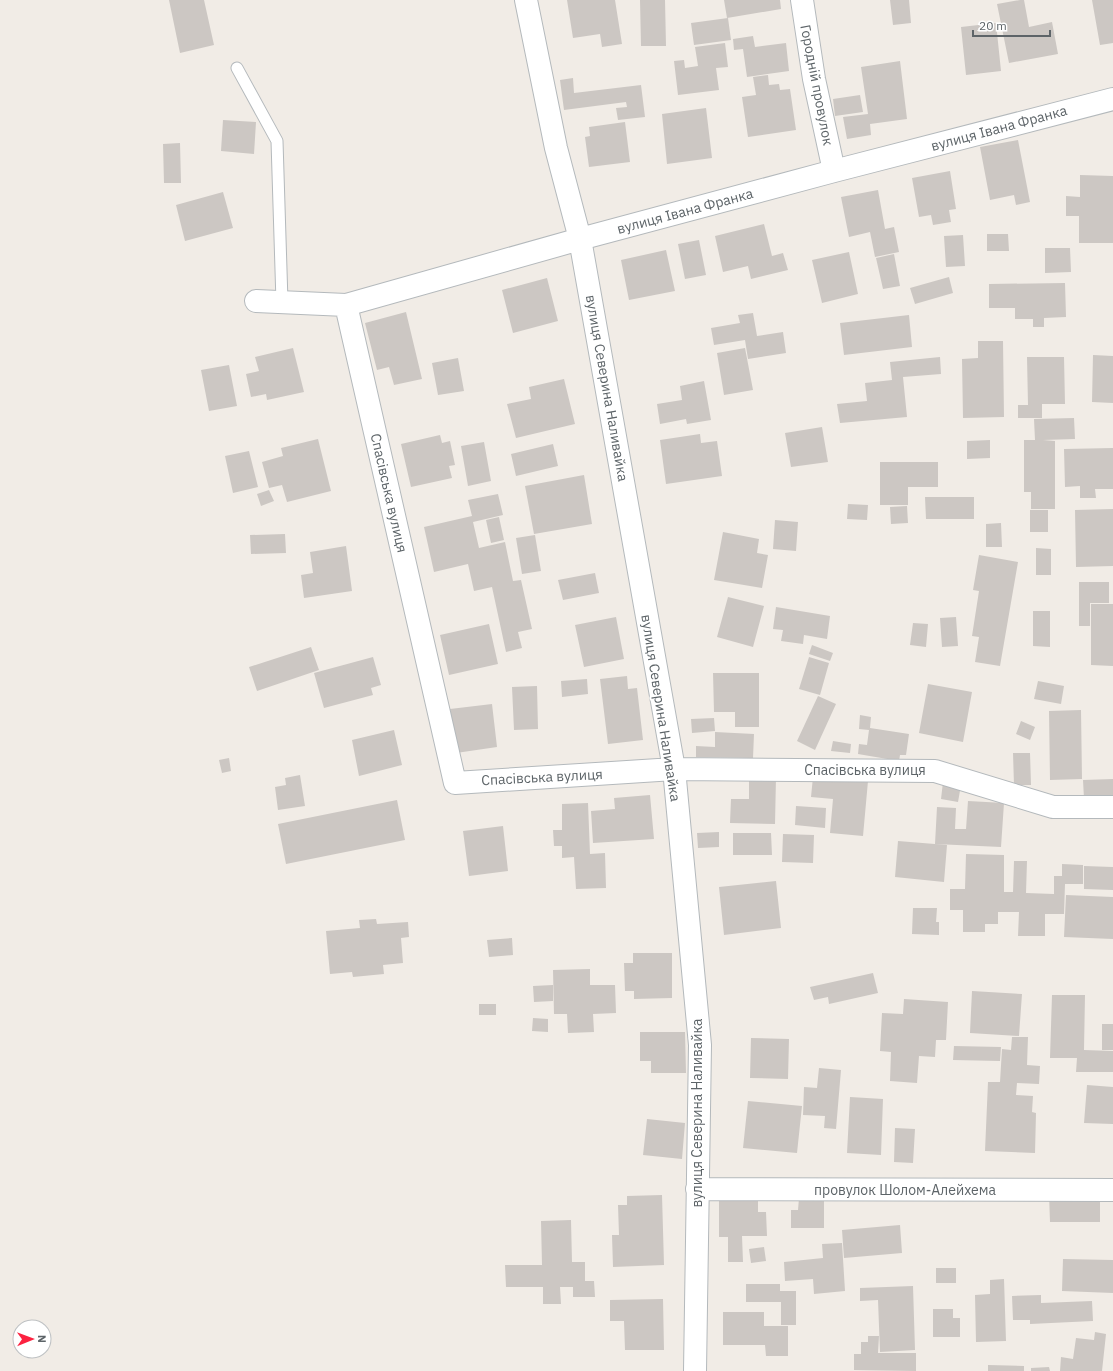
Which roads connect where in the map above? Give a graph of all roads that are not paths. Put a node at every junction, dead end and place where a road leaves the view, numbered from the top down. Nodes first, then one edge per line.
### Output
1 (526, 0) edge
2 (802, 0) edge
3 (237, 68) dead end
4 (1113, 98) edge
5 (834, 171) junction
6 (580, 239) junction
7 (256, 301) dead end
8 (282, 302) junction
9 (346, 305) junction
10 (674, 769) junction
11 (1113, 807) edge
12 (697, 1189) junction
13 (1113, 1190) edge
14 (695, 1371) edge

1 - 6 street, вулиця Северина Наливайка
2 - 5 street, Городній провулок
3 - 8 lane
4 - 5 street, вулиця Івана Франка
5 - 6 street, вулиця Івана Франка
6 - 9 street, вулиця Івана Франка
6 - 10 street, вулиця Северина Наливайка
7 - 8 street, вулиця Івана Франка
8 - 9 street, вулиця Івана Франка
9 - 10 street, Спасівська вулиця
10 - 11 street, Спасівська вулиця
10 - 12 street, вулиця Северина Наливайка
12 - 13 street, провулок Шолом-Алейхема
12 - 14 street, вулиця Северина Наливайка

